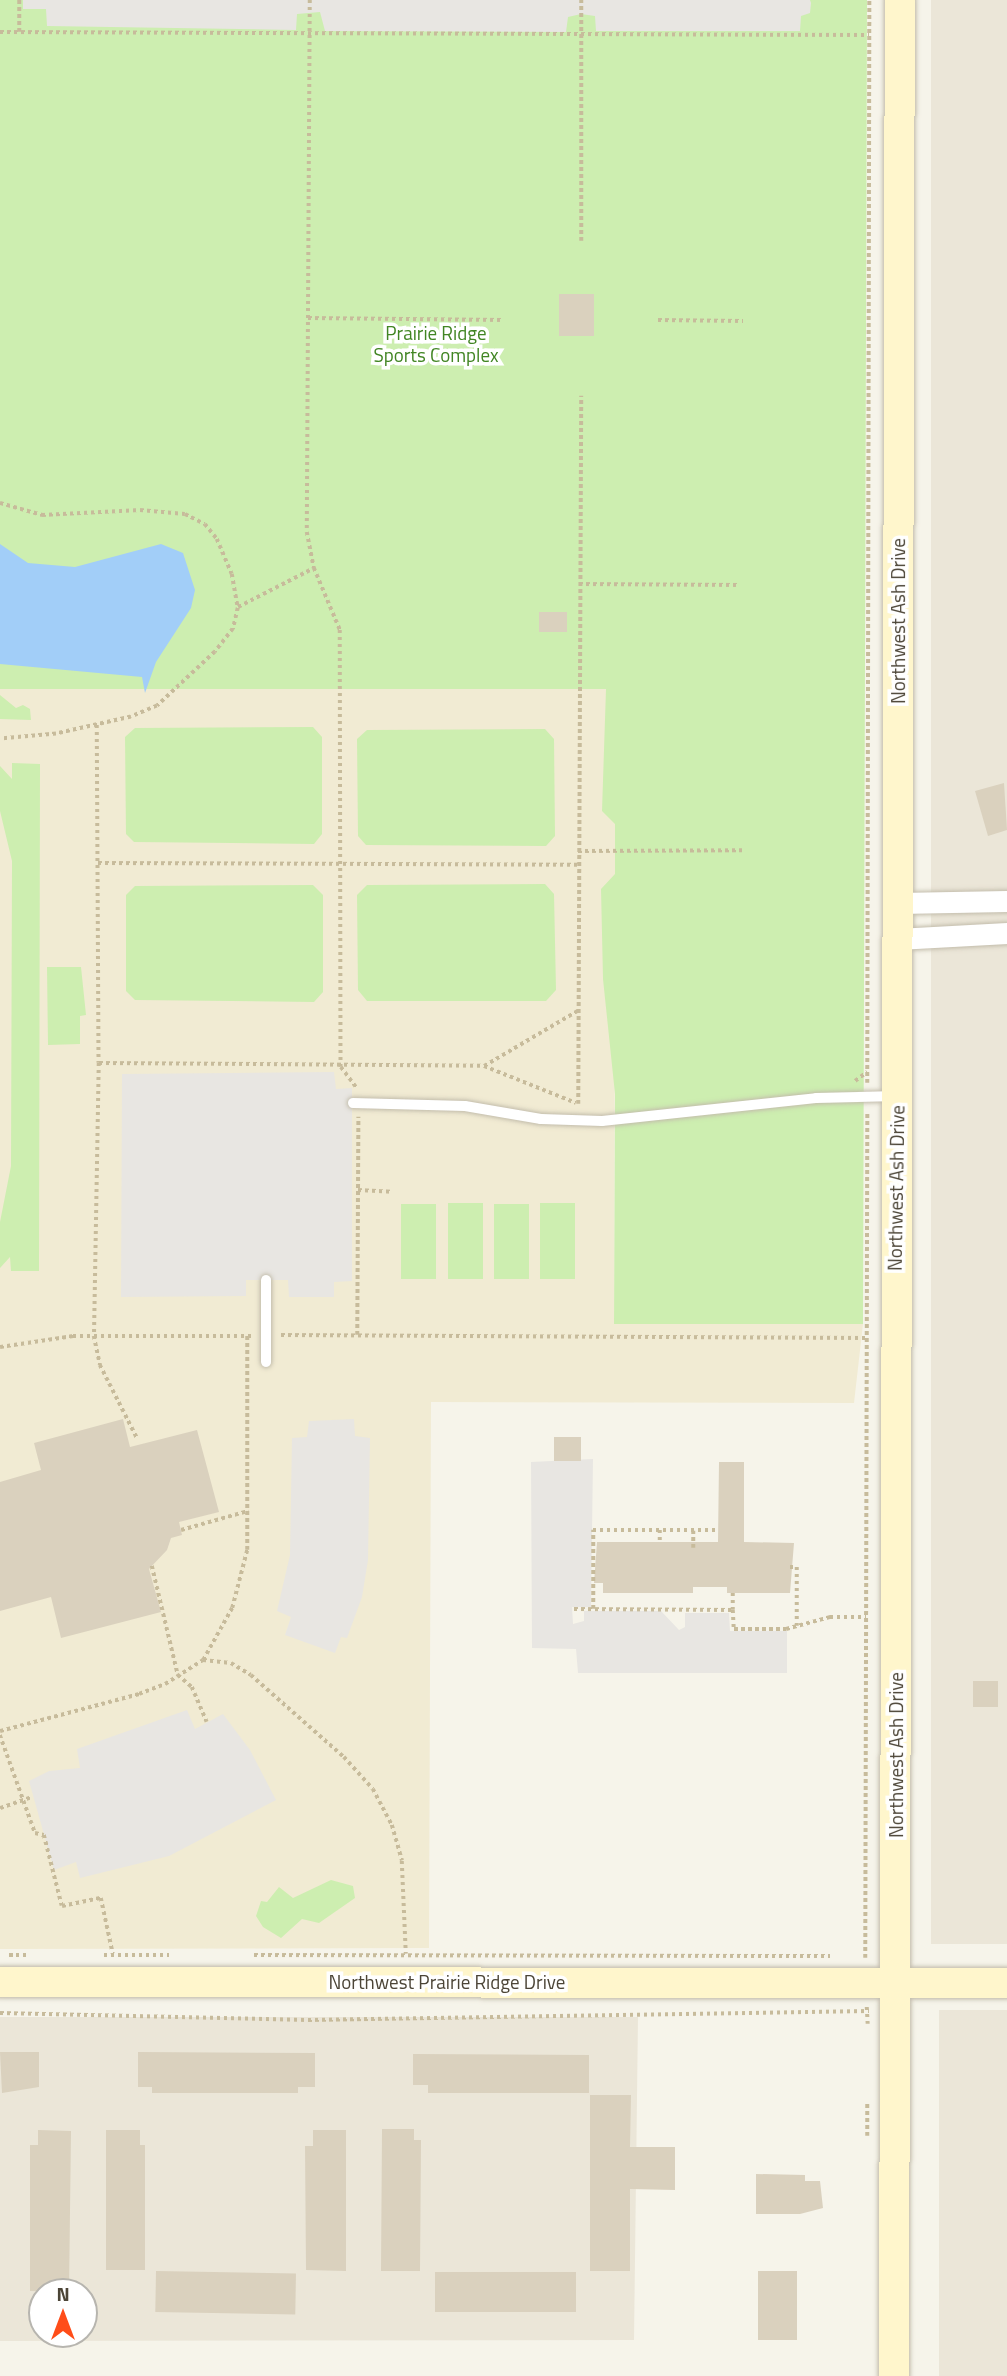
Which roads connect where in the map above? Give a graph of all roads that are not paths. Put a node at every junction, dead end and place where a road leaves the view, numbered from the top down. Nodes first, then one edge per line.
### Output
1 (900, 0) edge
2 (1007, 901) edge
3 (898, 903) junction
4 (1007, 933) edge
5 (897, 939) junction
6 (897, 1096) junction
7 (356, 1103) road end
8 (266, 1280) dead end
9 (266, 1362) dead end
10 (877, 1974) junction
11 (0, 1982) edge
12 (1007, 1983) edge
13 (894, 2376) edge

1 - 3 street, Northwest Ash Drive
2 - 3 street
3 - 5 street, Northwest Ash Drive
4 - 5 street
5 - 6 street, Northwest Ash Drive
6 - 7 lane
6 - 10 street, Northwest Ash Drive
8 - 9 lane
10 - 11 street, Northwest Prairie Ridge Drive
10 - 12 street, Northwest Prairie Ridge Drive
10 - 13 street, Northwest Ash Drive

